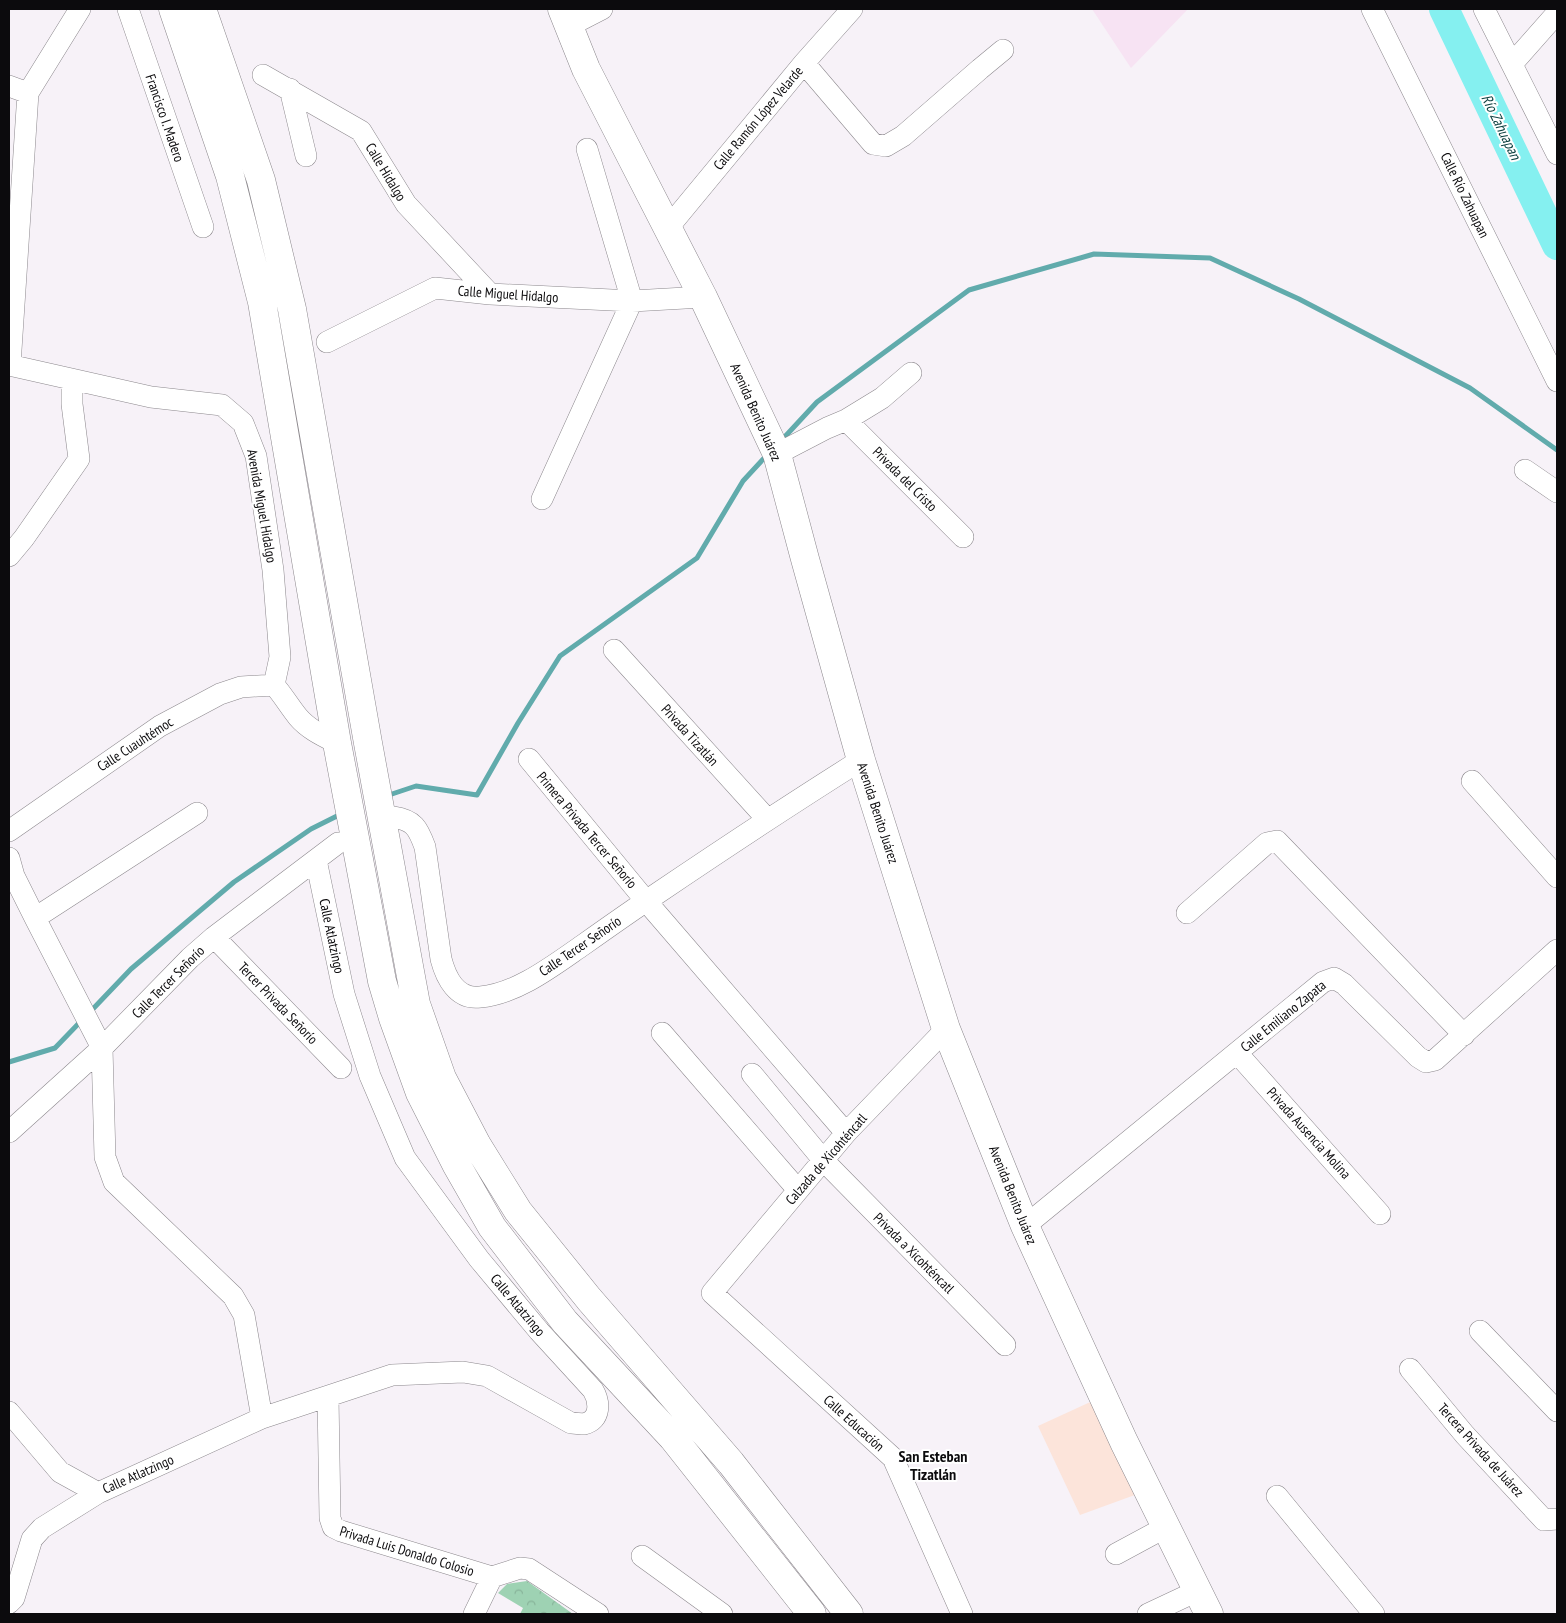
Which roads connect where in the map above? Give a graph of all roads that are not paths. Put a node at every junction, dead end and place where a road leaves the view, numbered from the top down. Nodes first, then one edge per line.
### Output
1 (80, 9) edge
2 (128, 9) edge
3 (173, 9) edge
4 (202, 9) edge
5 (602, 9) edge
6 (852, 9) edge
7 (1372, 9) edge
8 (1484, 9) edge
9 (1557, 13) edge
10 (566, 17) edge
11 (1003, 50) dead end
12 (804, 63) junction
13 (1512, 64) junction
14 (263, 75) dead end
15 (19, 89) edge
16 (290, 89) junction
17 (587, 149) dead end
18 (1557, 154) edge
19 (306, 156) dead end
20 (203, 227) dead end
21 (667, 229) junction
22 (490, 294) junction
23 (703, 297) junction
24 (632, 301) junction
25 (327, 342) dead end
26 (9, 365) edge
27 (911, 373) dead end
28 (72, 380) junction
29 (1557, 381) edge
30 (846, 420) junction
31 (777, 454) junction
32 (1525, 470) dead end
33 (1557, 492) edge
34 (542, 499) dead end
35 (963, 538) dead end
36 (9, 556) edge
37 (614, 650) dead end
38 (274, 685) junction
39 (337, 743) junction
40 (529, 760) dead end
41 (861, 760) junction
42 (1472, 781) dead end
43 (197, 813) dead end
44 (393, 817) dead end
45 (767, 820) junction
46 (9, 831) edge
47 (338, 843) dead end
48 (316, 860) junction
49 (11, 871) edge
50 (1557, 877) edge
51 (646, 901) junction
52 (1187, 913) dead end
53 (35, 918) junction
54 (214, 937) junction
55 (1557, 950) edge
56 (946, 1029) junction
57 (662, 1032) dead end
58 (1464, 1035) junction
59 (102, 1048) junction
60 (1238, 1053) junction
61 (341, 1068) dead end
62 (752, 1074) dead end
63 (9, 1132) edge
64 (846, 1133) junction
65 (824, 1161) junction
66 (798, 1190) junction
67 (1380, 1214) dead end
68 (1025, 1226) junction
69 (712, 1293) joint
70 (1480, 1332) dead end
71 (1005, 1345) dead end
72 (1410, 1368) dead end
73 (328, 1397) junction
74 (9, 1412) edge
75 (1557, 1412) edge
76 (262, 1418) junction
77 (98, 1493) junction
78 (1276, 1496) dead end
79 (1557, 1519) edge
80 (1166, 1527) junction
81 (1116, 1554) dead end
82 (642, 1556) dead end
83 (492, 1577) junction
84 (9, 1602) edge
85 (1203, 1602) edge
86 (474, 1614) edge
87 (598, 1614) edge
88 (722, 1614) edge
89 (812, 1614) edge
90 (849, 1614) edge
91 (962, 1614) edge
92 (1148, 1614) edge
93 (1374, 1614) edge

1 - 15 street
2 - 20 street, Francisco I. Madero
3 - 39 main road
4 - 90 main road
5 - 10 street
6 - 12 street, Calle Ramón López Velarde
7 - 29 street, Calle Río Zahuapan
8 - 13 street
9 - 13 street
10 - 21 main road, Avenida Benito Juárez
11 - 12 street
12 - 21 street, Calle Ramón López Velarde
13 - 18 street
14 - 16 street, Calle Hidalgo
15 - 26 street
16 - 19 street
16 - 22 street, Calle Hidalgo
17 - 24 street
21 - 23 main road, Avenida Benito Juárez
22 - 24 street, Calle Miguel Hidalgo
22 - 25 street, Calle Miguel Hidalgo
23 - 24 street, Calle Miguel Hidalgo
23 - 31 main road, Avenida Benito Juárez
24 - 34 street
26 - 28 street, Avenida Miguel Hidalgo
27 - 30 street
28 - 36 street
28 - 38 street, Avenida Miguel Hidalgo
30 - 31 street
30 - 35 street, Privada del Cristo
31 - 41 main road, Avenida Benito Juárez
32 - 33 street
37 - 45 street, Privada Tizatlán
38 - 39 street
38 - 46 street, Calle Cuauhtémoc
39 - 89 main road
40 - 51 street, Primera Privada Tercer Señorío
41 - 45 street, Calle Tercer Señorío
41 - 56 main road, Avenida Benito Juárez
42 - 50 street
43 - 53 street
44 - 51 street, Calle Tercer Señorío
45 - 51 street, Calle Tercer Señorío
47 - 48 street, Calle Tercer Señorío
48 - 54 street, Calle Tercer Señorío
48 - 73 street, Calle Atlatzingo
49 - 53 street
51 - 64 street, Primera Privada Tercer Señorío
52 - 58 street
53 - 59 street
54 - 59 street, Calle Tercer Señorío
54 - 61 street, Tercer Privada Señorío
55 - 58 street, Calle Emiliano Zapata
56 - 64 street, Calzada de Xicohténcatl
56 - 68 main road, Avenida Benito Juárez
57 - 66 street
58 - 60 street, Calle Emiliano Zapata
59 - 63 street, Calle Tercer Señorío
59 - 76 street
60 - 67 street, Privada Ausencia Molina
60 - 68 street, Calle Emiliano Zapata
62 - 65 street, Privada a Xicohténcatl
64 - 65 street, Calzada de Xicohténcatl
65 - 66 street, Calzada de Xicohténcatl
65 - 71 street, Privada a Xicohténcatl
66 - 69 street, Calzada de Xicohténcatl
68 - 80 main road, Avenida Benito Juárez
69 - 91 street, Calle Educación
70 - 75 street
72 - 79 street, Tercera Privada de Juárez
73 - 76 street, Calle Atlatzingo
73 - 83 street, Privada Luis Donaldo Colosio
74 - 77 street, Calle Atlatzingo
76 - 77 street, Calle Atlatzingo
77 - 84 street
78 - 93 street
80 - 81 street
80 - 85 main road, Avenida Benito Juárez
82 - 88 street
83 - 86 street
83 - 87 street
85 - 92 street

